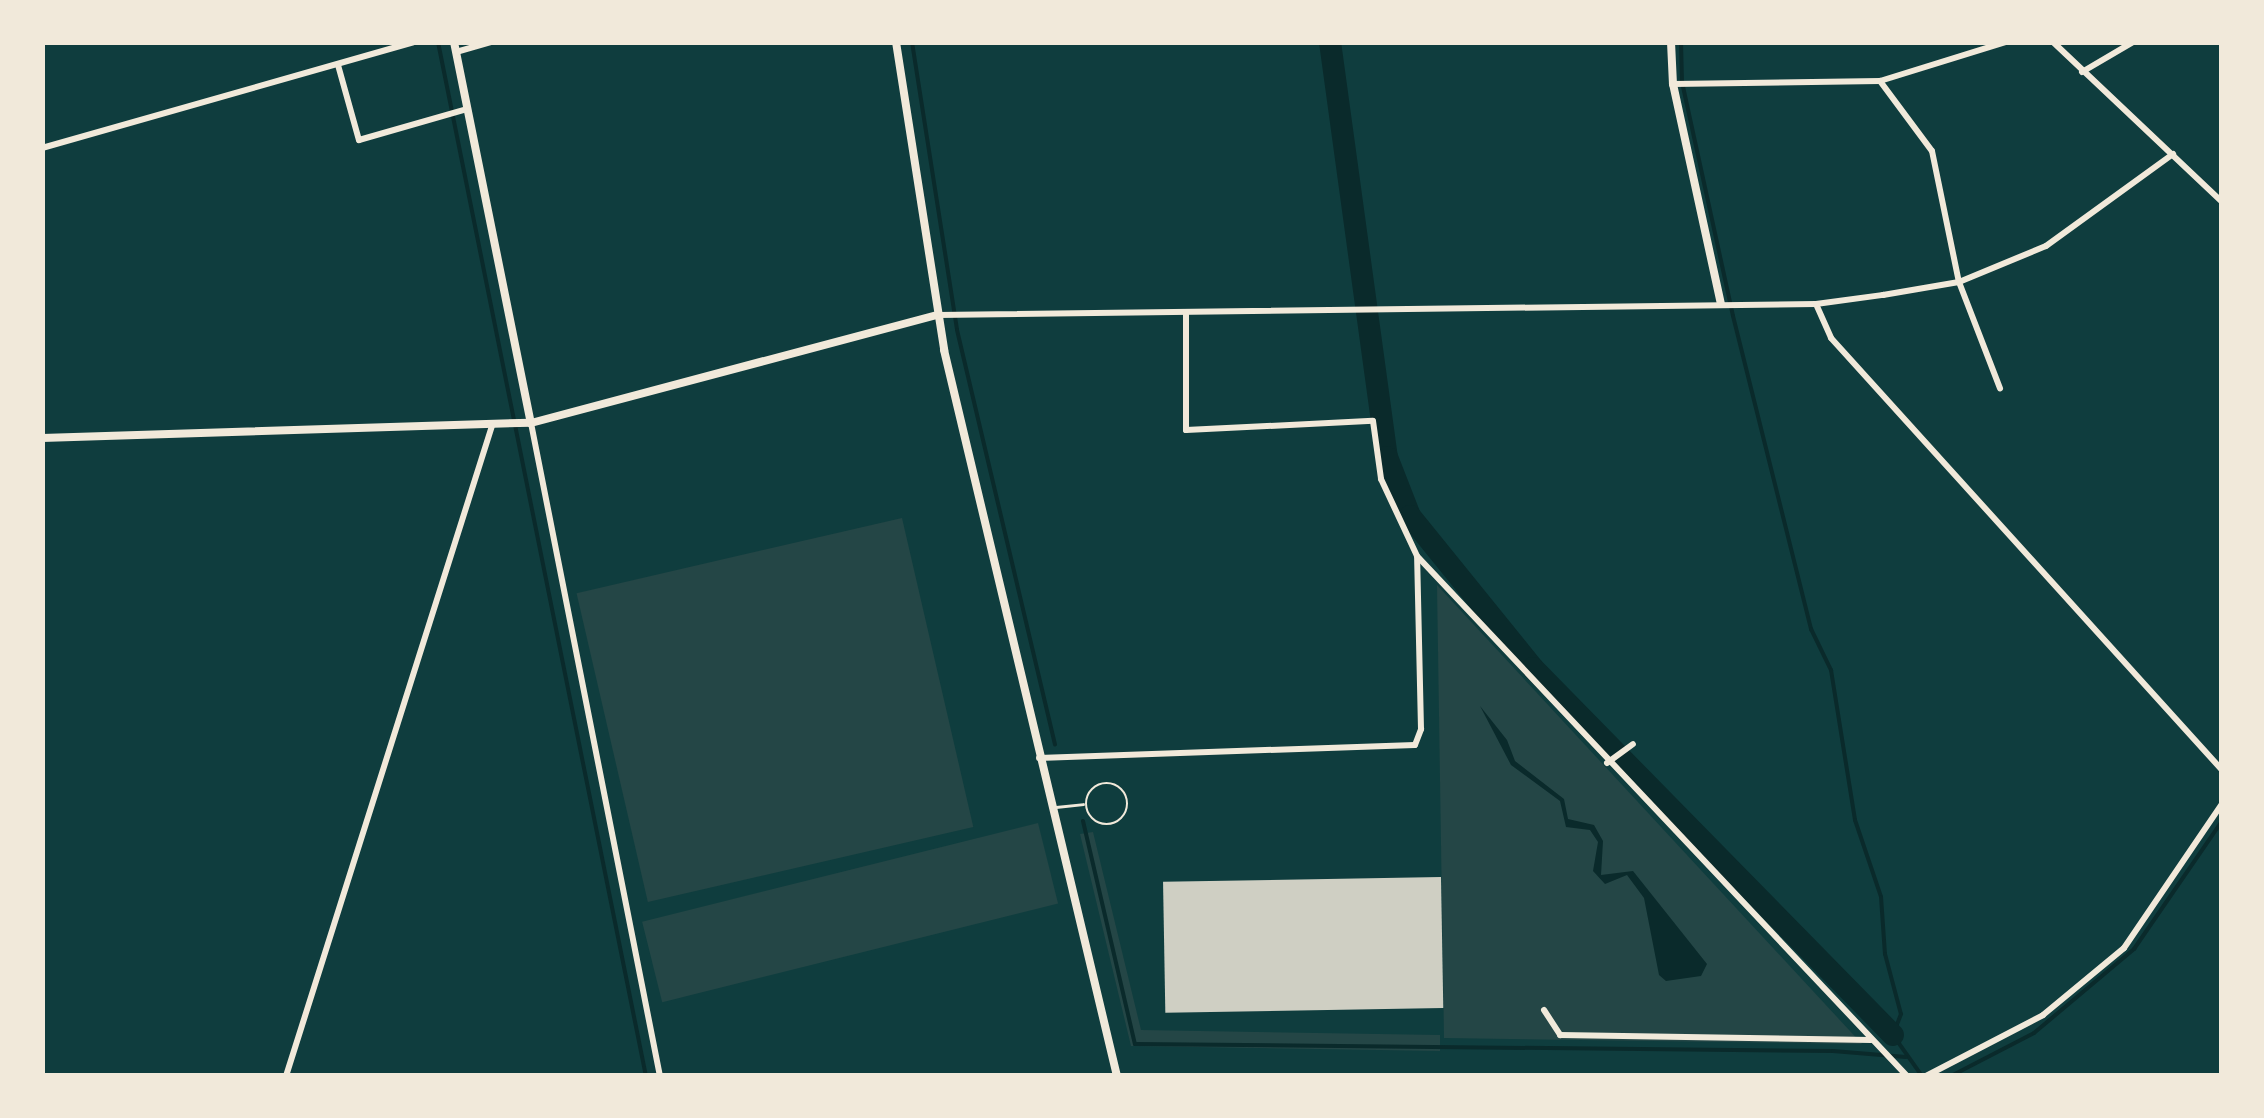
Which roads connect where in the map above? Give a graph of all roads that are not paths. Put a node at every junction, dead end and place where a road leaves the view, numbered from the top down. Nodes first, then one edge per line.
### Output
1 (414, 42) edge
2 (492, 42) edge
3 (896, 42) edge
4 (1671, 42) edge
5 (2006, 42) edge
6 (2053, 42) edge
7 (2133, 42) edge
8 (455, 47) edge
9 (338, 65) junction
10 (2082, 72) junction
11 (1880, 81) junction
12 (1673, 84) junction
13 (467, 109) junction
14 (42, 148) edge
15 (2174, 154) junction
16 (2222, 202) edge
17 (1959, 282) junction
18 (1722, 304) junction
19 (1816, 304) junction
20 (1186, 314) junction
21 (942, 315) junction
22 (2000, 388) dead end
23 (527, 423) junction
24 (492, 426) junction
25 (42, 438) edge
26 (1417, 556) junction
27 (1633, 744) dead end
28 (1039, 758) junction
29 (1608, 762) junction
30 (2222, 770) edge
31 (1085, 804) junction
32 (2222, 804) edge
33 (1051, 807) junction
34 (1544, 1010) dead end
35 (1872, 1040) junction
36 (286, 1076) edge
37 (660, 1076) edge
38 (1117, 1076) edge
39 (1907, 1076) edge
40 (1926, 1076) edge

1 - 9 street
2 - 8 street
3 - 21 street
4 - 12 street
5 - 11 street
6 - 10 street
7 - 10 street
8 - 13 street
9 - 13 street
9 - 14 street
10 - 15 street
11 - 12 street
11 - 17 street
12 - 18 street
13 - 23 street
15 - 16 street
15 - 17 street
17 - 19 street
17 - 22 street
18 - 19 street
18 - 20 street
19 - 30 street
20 - 21 street
20 - 26 street
21 - 23 street
21 - 28 street
23 - 24 street
23 - 37 street
24 - 25 street
24 - 36 street
26 - 28 street
26 - 29 street
27 - 29 street
28 - 33 street
29 - 35 street
31 - 31 lane
31 - 33 lane
32 - 40 street
33 - 38 street
34 - 35 street
35 - 39 street

